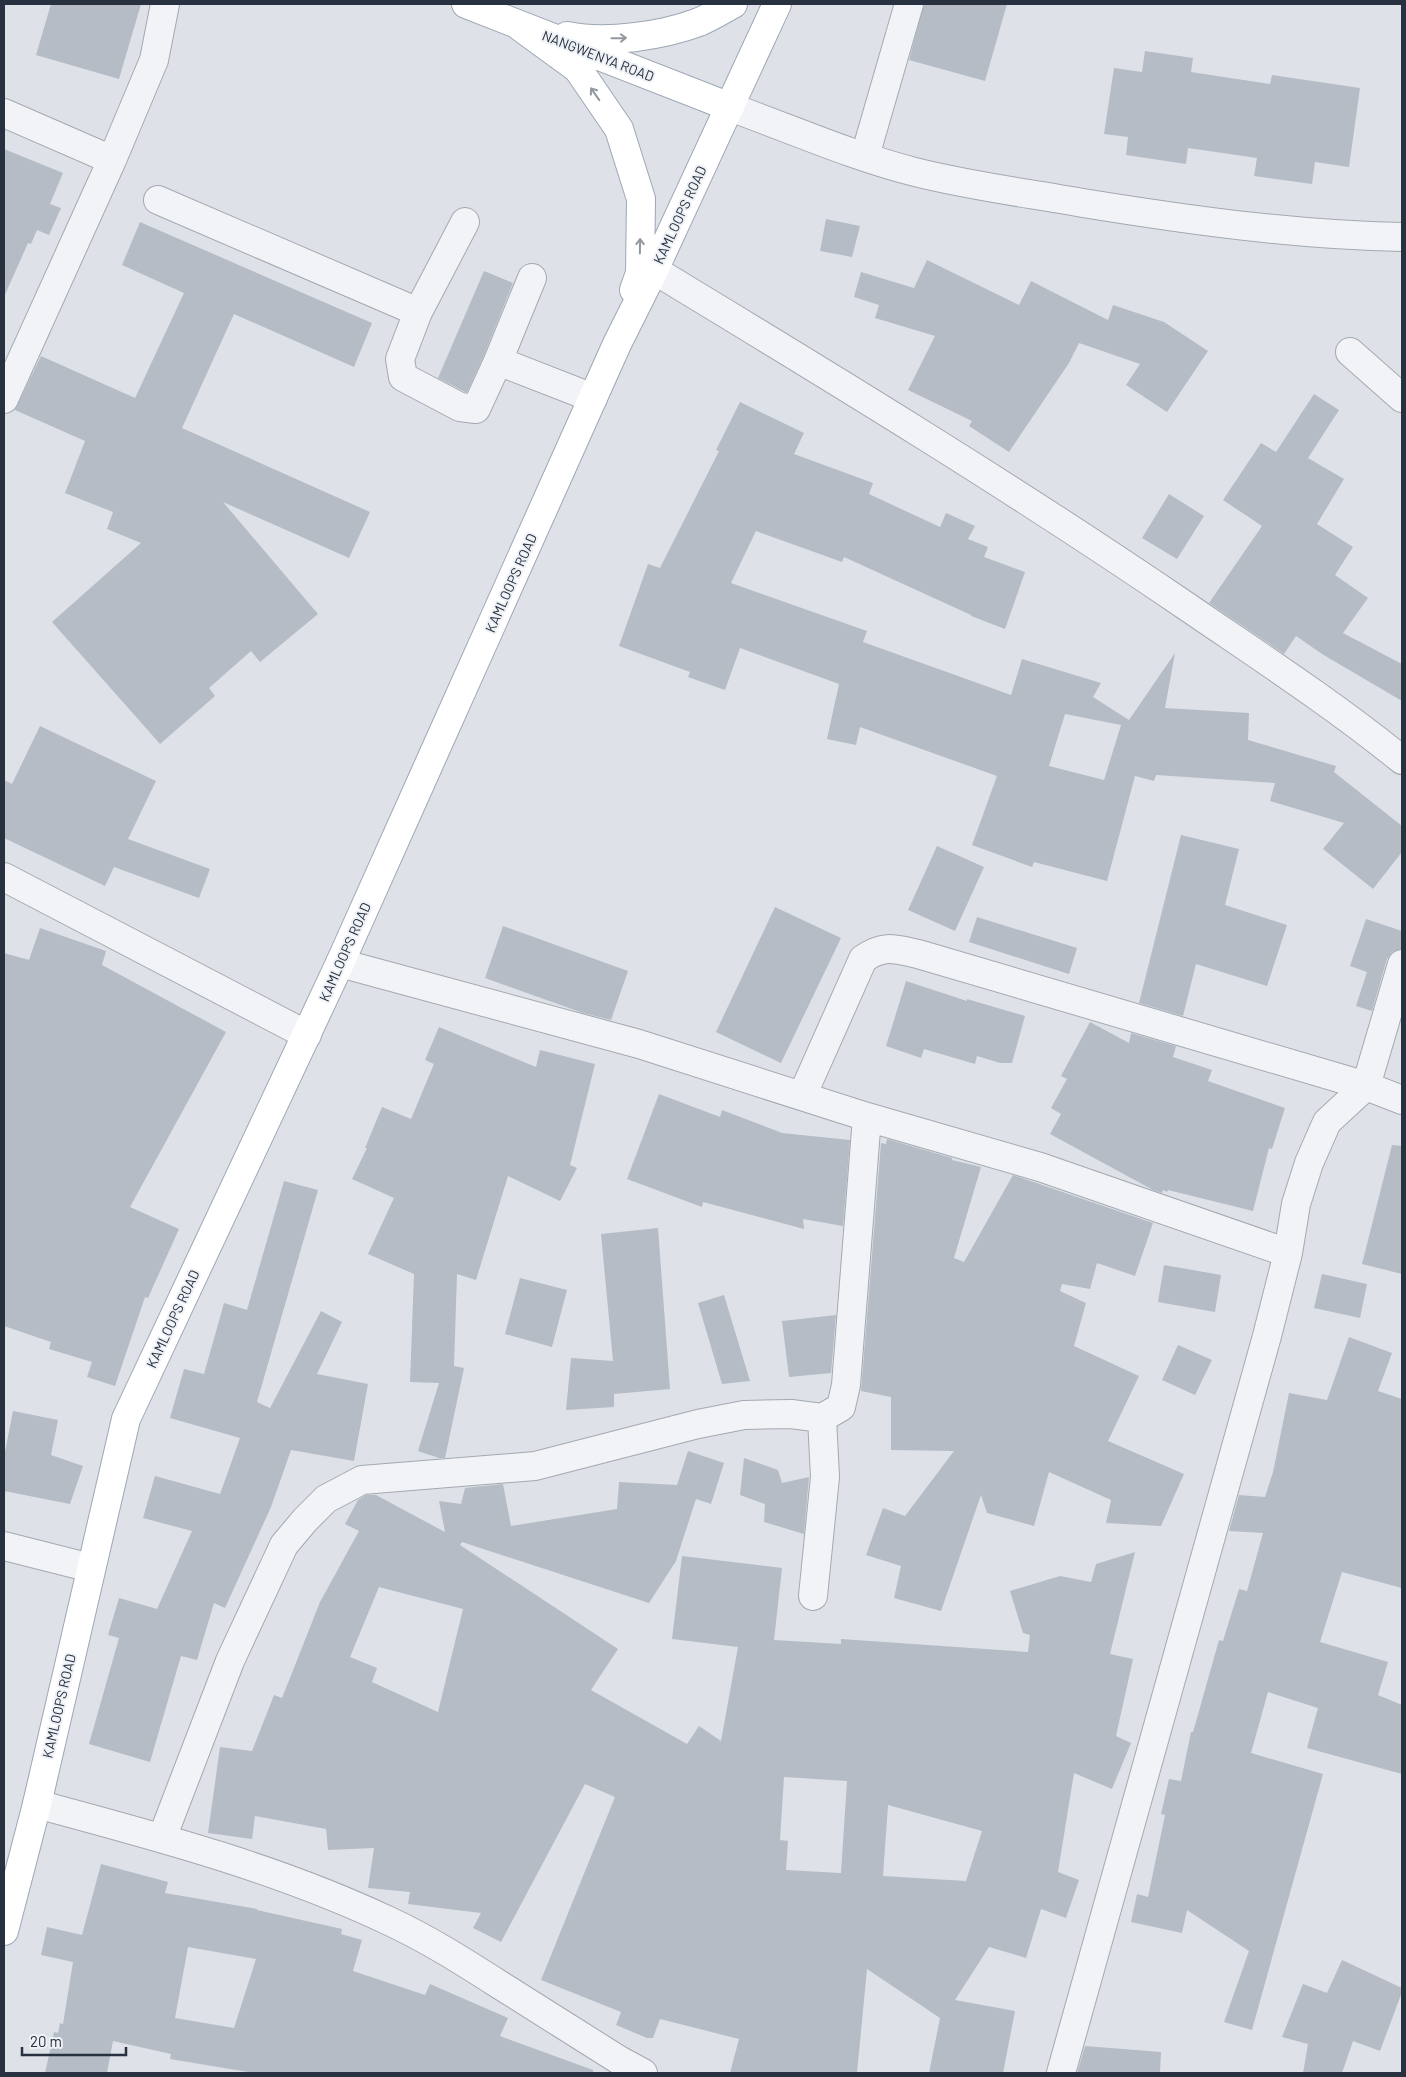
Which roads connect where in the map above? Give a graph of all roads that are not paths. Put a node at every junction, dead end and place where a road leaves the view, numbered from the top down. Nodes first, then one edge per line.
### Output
1 (165, 4) edge
2 (466, 4) edge
3 (733, 4) edge
4 (777, 4) edge
5 (909, 4) edge
6 (519, 26) junction
7 (730, 107) junction
8 (4, 113) edge
9 (865, 156) junction
10 (112, 160) junction
11 (158, 200) dead end
12 (464, 222) dead end
13 (1402, 237) edge
14 (654, 270) junction
15 (532, 278) dead end
16 (418, 312) junction
17 (617, 344) junction
18 (1350, 352) dead end
19 (498, 361) junction
20 (4, 398) edge
21 (593, 398) junction
22 (1402, 398) edge
23 (1402, 760) edge
24 (4, 877) edge
25 (340, 963) junction
26 (1402, 964) edge
27 (307, 1035) junction
28 (1366, 1086) junction
29 (802, 1096) junction
30 (1402, 1100) edge
31 (867, 1117) junction
32 (1288, 1253) junction
33 (822, 1418) junction
34 (4, 1546) edge
35 (91, 1568) junction
36 (813, 1596) dead end
37 (37, 1804) junction
38 (162, 1838) junction
39 (4, 1931) edge
40 (643, 2073) edge
41 (1062, 2073) edge

1 - 10 street
2 - 6 main road, NANGWENYA ROAD
6 -> 3 main road
4 - 7 main road, KAMLOOPS ROAD
5 - 9 street
6 - 7 main road, NANGWENYA ROAD
17 -> 6 main road
7 - 9 street
7 - 14 main road, KAMLOOPS ROAD
8 - 10 street
9 - 13 street
10 - 20 street
11 - 16 street
12 - 16 street
14 - 17 main road, KAMLOOPS ROAD
14 - 23 street
15 - 19 street
16 - 19 street
17 - 21 main road, KAMLOOPS ROAD
18 - 22 street
19 - 21 street
21 - 25 main road, KAMLOOPS ROAD
24 - 27 street
25 - 27 main road, KAMLOOPS ROAD
25 - 29 street
26 - 28 street
27 - 35 main road, KAMLOOPS ROAD
28 - 29 street
28 - 30 street
28 - 32 street
29 - 31 street
31 - 32 street
31 - 33 street
32 - 41 street
33 - 36 street
33 - 38 street
34 - 35 street
35 - 37 main road, KAMLOOPS ROAD
37 - 38 street
37 - 39 main road, KAMLOOPS ROAD
38 - 40 street

